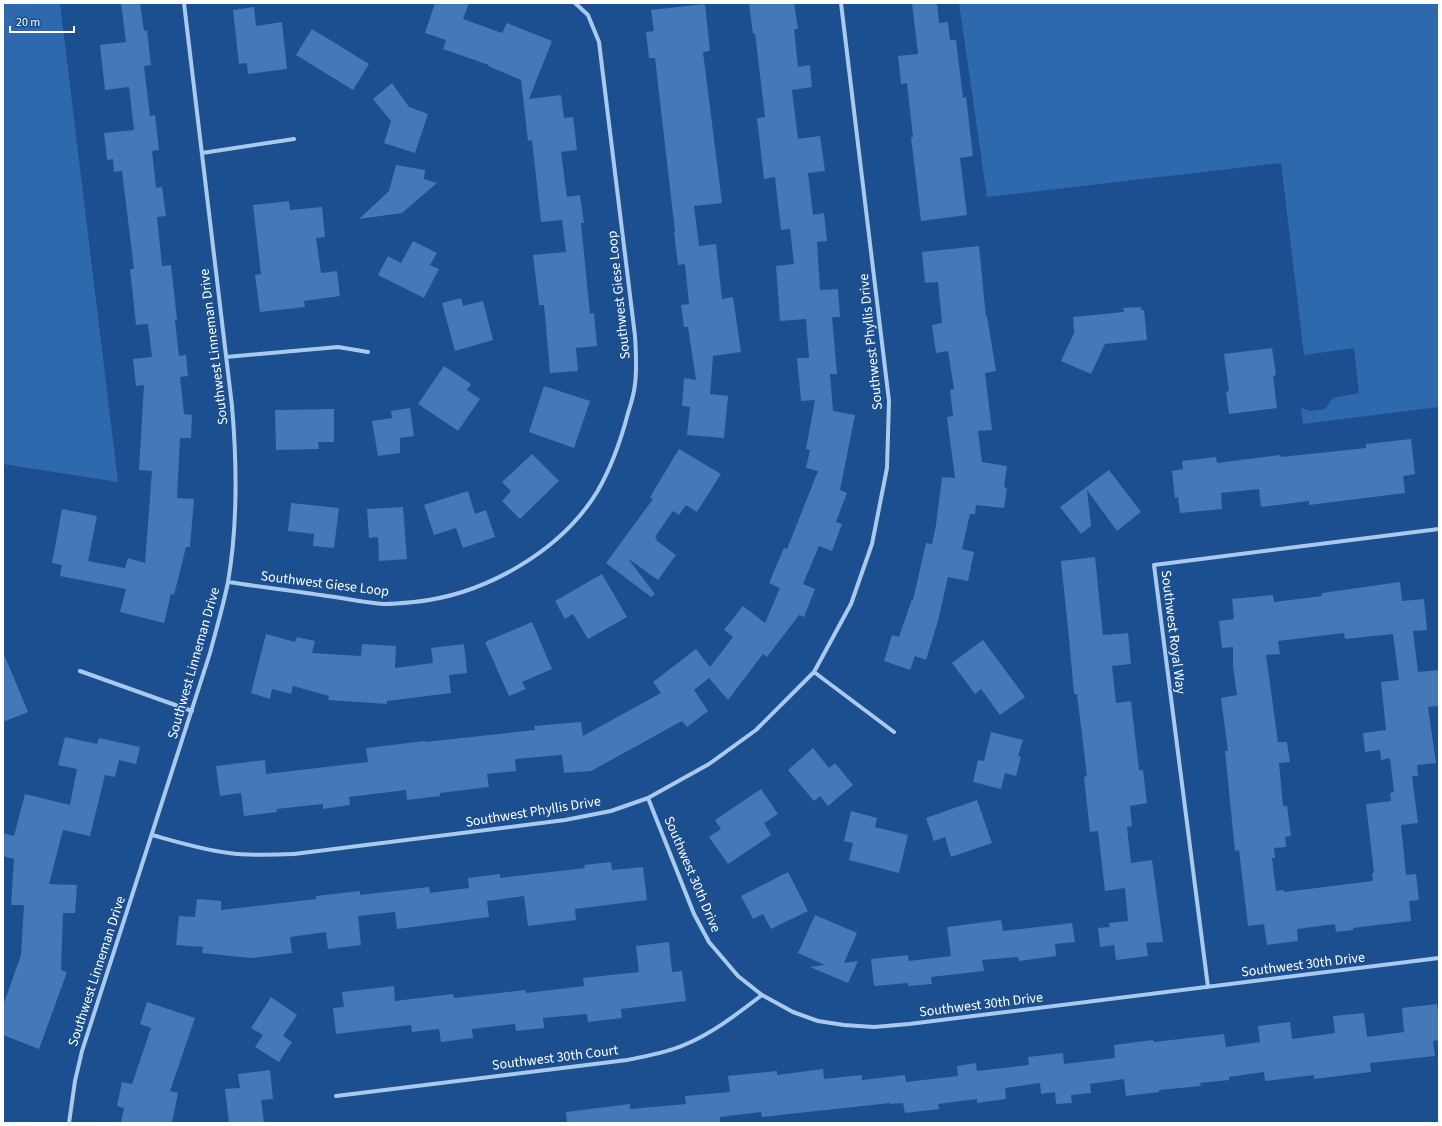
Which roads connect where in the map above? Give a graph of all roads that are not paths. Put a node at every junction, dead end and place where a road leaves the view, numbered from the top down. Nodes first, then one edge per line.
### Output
1 (184, 3) edge
2 (575, 3) edge
3 (842, 3) edge
4 (294, 139) dead end
5 (202, 152) junction
6 (368, 352) dead end
7 (226, 357) junction
8 (1439, 529) edge
9 (228, 582) junction
10 (80, 670) dead end
11 (814, 672) junction
12 (192, 711) junction
13 (894, 732) dead end
14 (648, 798) junction
15 (152, 834) junction
16 (1439, 958) edge
17 (1208, 987) junction
18 (762, 995) junction
19 (336, 1096) dead end
20 (69, 1123) edge

1 - 5 street, Southwest Linneman Drive
2 - 9 street, Southwest Giese Loop
3 - 11 street, Southwest Phyllis Drive
4 - 5 street
5 - 7 street, Southwest Linneman Drive
6 - 7 street
7 - 9 street, Southwest Linneman Drive
8 - 17 street, Southwest Royal Way
9 - 12 street, Southwest Linneman Drive
10 - 12 street
11 - 13 street
11 - 14 street, Southwest Phyllis Drive
12 - 15 street, Southwest Linneman Drive
14 - 15 street, Southwest Phyllis Drive
14 - 18 street, Southwest 30th Drive
15 - 20 street, Southwest Linneman Drive
16 - 17 street, Southwest 30th Drive
17 - 18 street, Southwest 30th Drive
18 - 19 street, Southwest 30th Court

